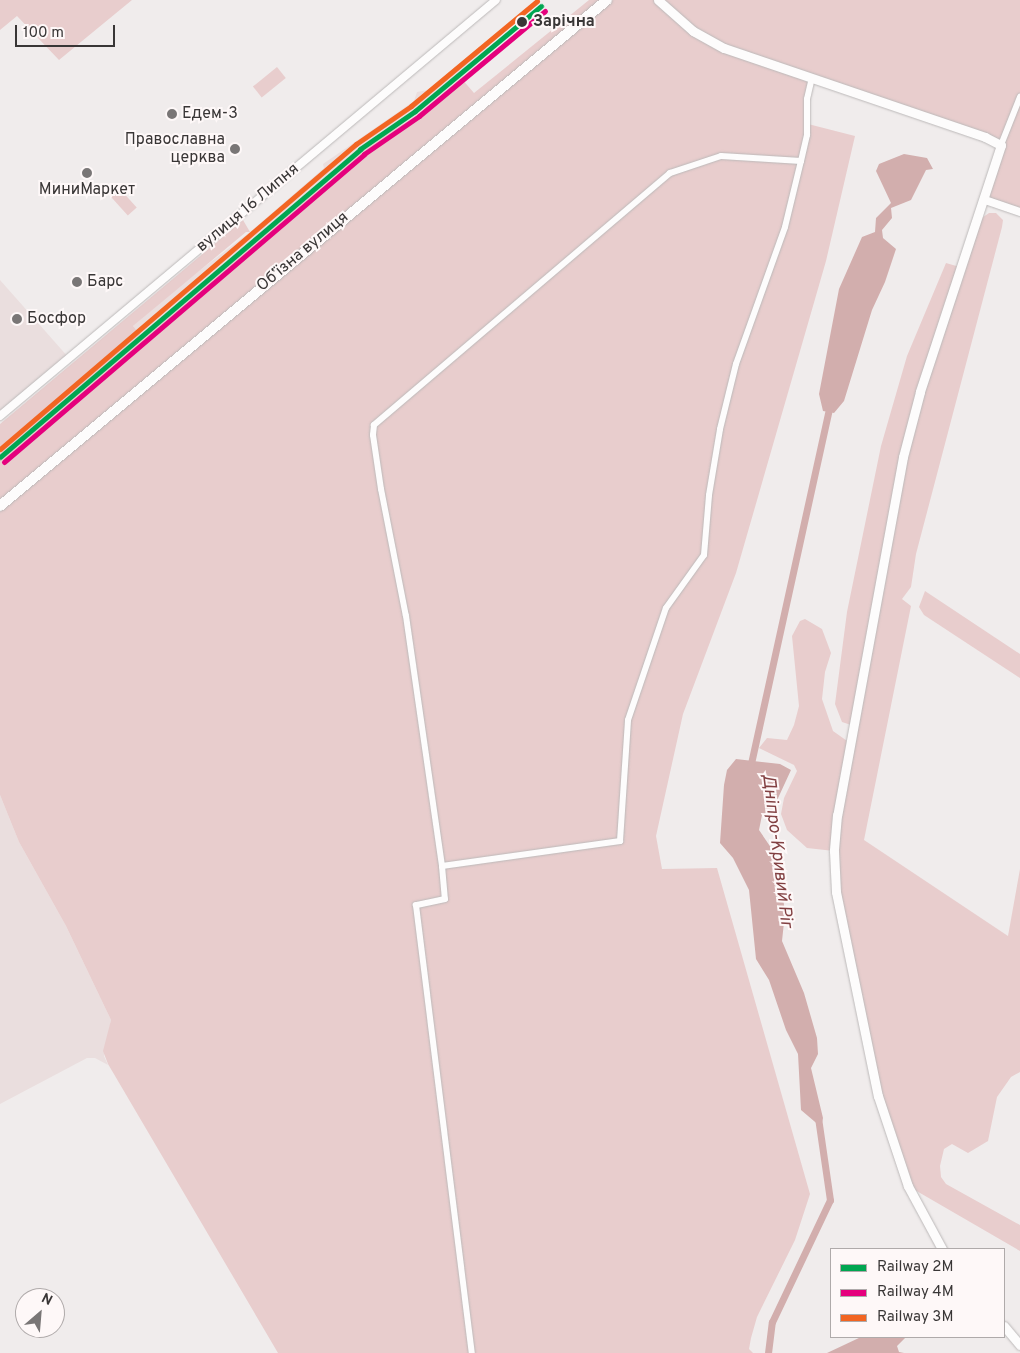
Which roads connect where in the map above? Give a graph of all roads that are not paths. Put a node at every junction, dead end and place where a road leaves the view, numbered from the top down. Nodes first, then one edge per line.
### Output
1 (496, 0) edge
2 (608, 0) edge
3 (658, 0) edge
4 (812, 78) junction
5 (1020, 97) edge
6 (1001, 145) junction
7 (801, 161) junction
8 (985, 200) junction
9 (1020, 212) edge
10 (0, 416) edge
11 (0, 506) edge
12 (442, 866) junction
13 (941, 1248) edge
14 (1005, 1327) edge
15 (1020, 1344) edge
16 (472, 1353) edge

1 - 10 street, вулиця 16 Липня
2 - 11 main road, Обʼїзна вулиця
3 - 4 main road
4 - 6 main road
4 - 7 street
5 - 6 street
6 - 8 main road
7 - 12 street
7 - 12 street
8 - 9 street
8 - 13 main road
12 - 16 street
14 - 15 main road

